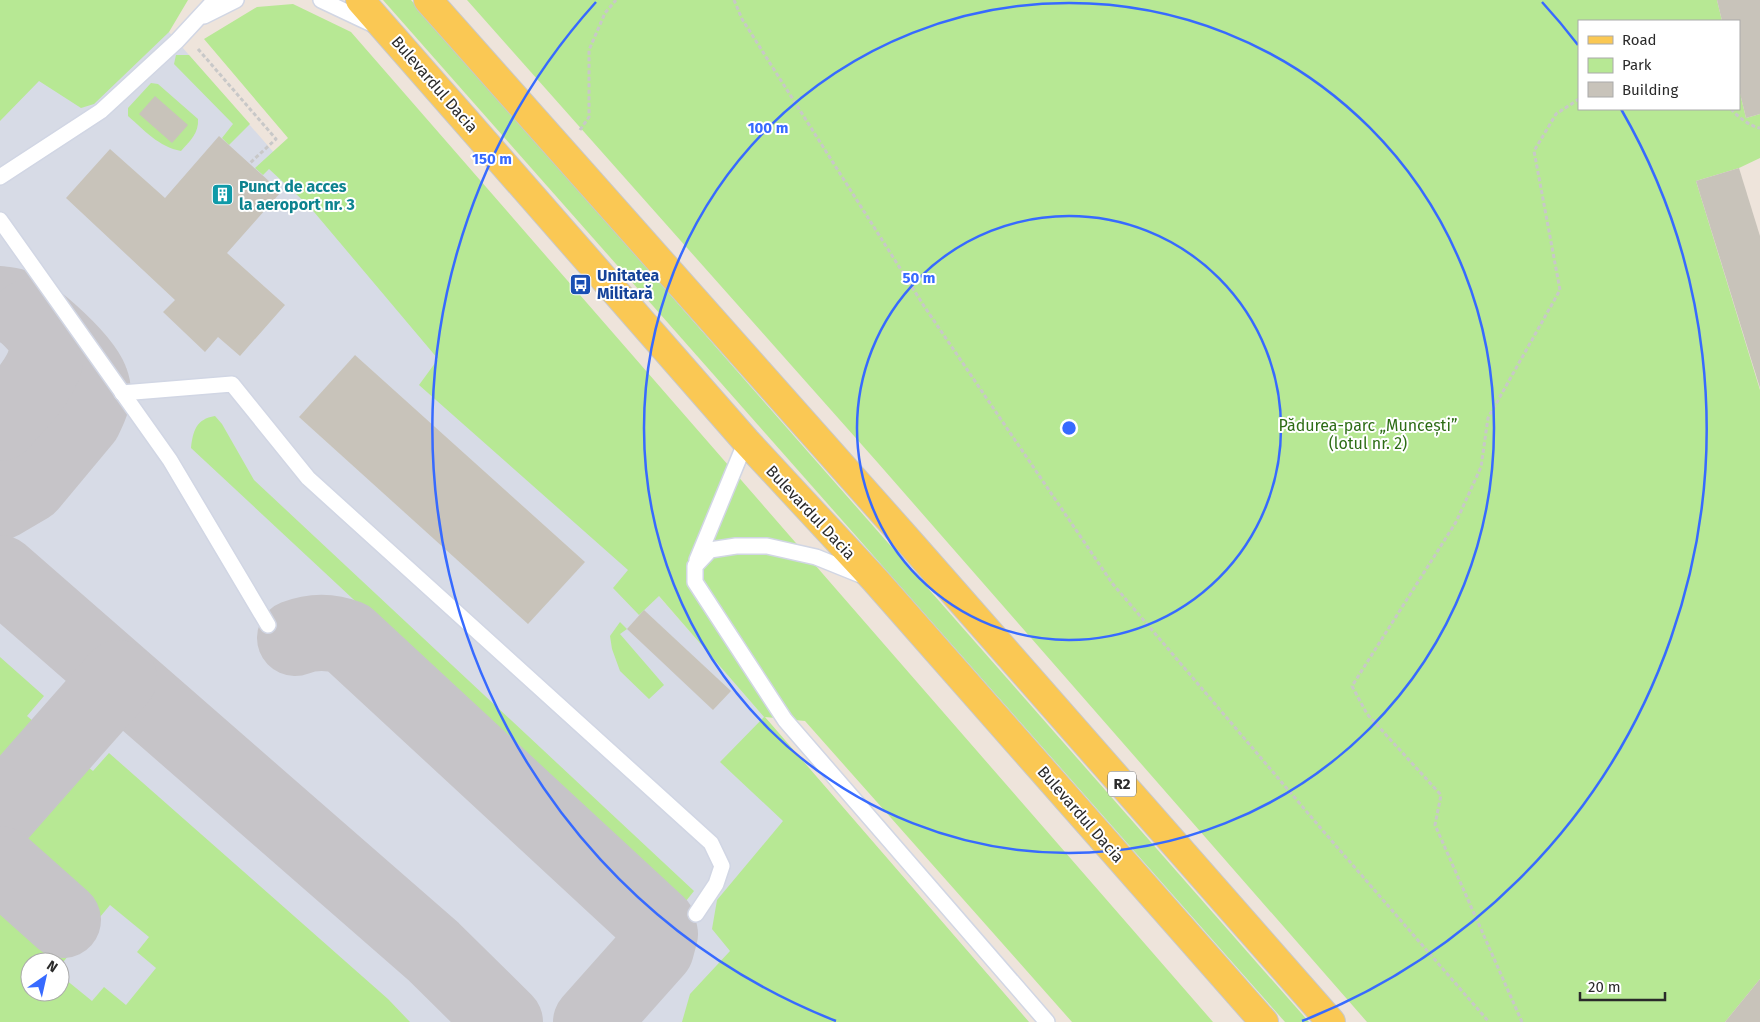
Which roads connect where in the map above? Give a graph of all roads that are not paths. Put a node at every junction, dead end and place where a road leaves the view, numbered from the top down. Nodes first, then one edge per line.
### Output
1 (207, 0) edge
2 (215, 0) edge
3 (236, 0) edge
4 (321, 0) edge
5 (360, 0) edge
6 (428, 0) edge
7 (198, 19) junction
8 (391, 33) junction
9 (0, 177) edge
10 (0, 220) edge
11 (122, 393) junction
12 (746, 441) junction
13 (694, 566) junction
14 (875, 580) junction
15 (268, 625) dead end
16 (696, 914) dead end
17 (1047, 1022) edge
18 (1264, 1022) edge
19 (1331, 1022) edge

1 - 7 lane
2 - 7 lane
3 - 7 lane
4 - 8 lane
5 - 8 main road, Bulevardul Dacia
6 - 19 main road, R2
7 - 9 lane
8 - 12 main road, Bulevardul Dacia
10 - 11 lane
11 - 15 lane
11 - 16 lane
12 - 13 lane
12 - 14 main road, Bulevardul Dacia
13 - 14 lane
13 - 17 lane
14 - 18 main road, Bulevardul Dacia

